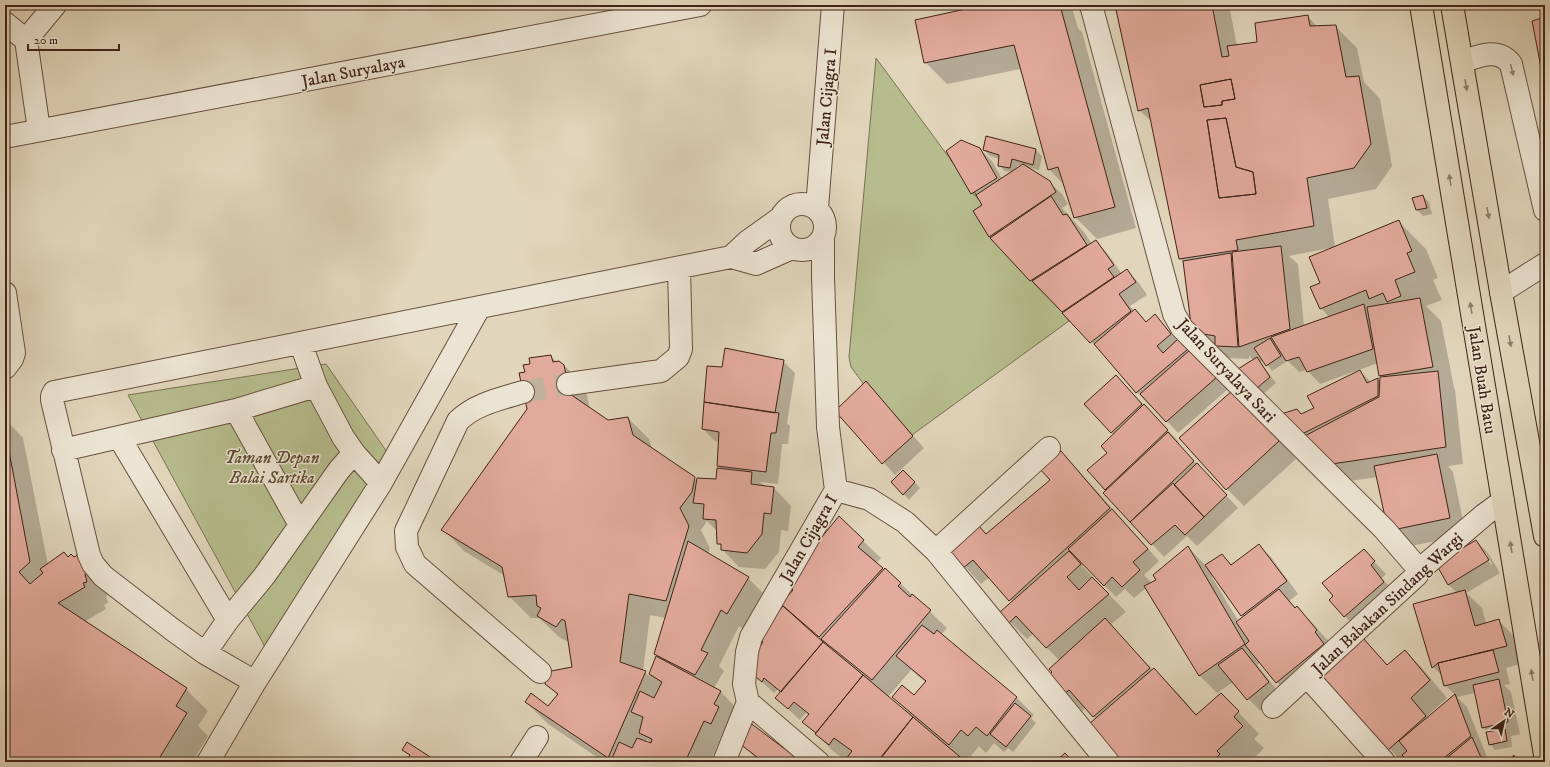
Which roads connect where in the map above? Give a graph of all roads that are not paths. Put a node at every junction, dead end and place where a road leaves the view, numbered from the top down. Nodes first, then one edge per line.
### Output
1 (55, 5) edge
2 (700, 5) edge
3 (833, 5) edge
4 (1091, 5) edge
5 (1421, 5) edge
6 (1452, 5) edge
7 (5, 23) edge
8 (26, 40) junction
9 (1462, 62) junction
10 (39, 130) junction
11 (5, 137) edge
12 (814, 200) junction
13 (1545, 210) edge
14 (780, 219) junction
15 (823, 240) junction
16 (798, 249) junction
17 (731, 257) junction
18 (1545, 264) edge
19 (679, 268) junction
20 (823, 277) junction
21 (1501, 292) junction
22 (5, 293) edge
23 (479, 308) junction
24 (301, 344) junction
25 (5, 368) edge
26 (568, 384) tunnel mouth
27 (316, 386) junction
28 (523, 392) tunnel mouth
29 (236, 410) junction
30 (119, 437) junction
31 (1049, 448) dead end
32 (63, 450) junction
33 (354, 453) junction
34 (381, 483) junction
35 (836, 490) junction
36 (1503, 501) junction
37 (1543, 510) edge
38 (300, 524) junction
39 (1545, 536) edge
40 (936, 551) junction
41 (1418, 571) junction
42 (228, 620) junction
43 (205, 653) junction
44 (540, 672) dead end
45 (1308, 676) junction
46 (255, 682) junction
47 (748, 702) junction
48 (1273, 707) dead end
49 (537, 736) dead end
50 (1545, 755) edge
51 (208, 762) edge
52 (521, 762) edge
53 (724, 762) edge
54 (818, 762) edge
55 (1108, 762) edge
56 (1384, 762) edge

1 - 8 street
2 - 10 street, Jalan Suryalaya
3 - 12 street, Jalan Cijagra I
4 - 41 street, Jalan Suryalaya Sari
36 -> 5 main road, Jalan Buah Batu
6 - 9 main road, Jalan Buah Batu
7 - 8 street
8 - 10 street
9 -> 13 street
9 -> 21 main road, Jalan Buah Batu
10 - 11 street, Jalan Suryalaya
12 - 14 street
12 - 15 street
14 - 16 street
14 - 17 street
15 - 16 street
15 - 20 street, Jalan Cijagra I
16 - 17 street
16 - 20 street
17 - 19 street
18 - 21 street
19 - 23 street
19 - 26 street
20 - 35 street, Jalan Cijagra I
21 -> 37 main road, Jalan Buah Batu
22 - 25 street
23 - 24 street
23 - 34 street
24 - 27 street
24 - 32 street
27 - 29 street
27 - 33 street
28 - 44 street
29 - 30 street
29 - 38 street
30 - 32 street
30 - 42 street
31 - 40 street
32 - 43 street
33 - 34 street
33 - 38 street
34 - 46 street
35 - 40 street
35 - 47 street, Jalan Cijagra I
36 - 41 street, Jalan Babakan Sindang Wargi
50 -> 36 main road, Jalan Buah Batu
37 - 39 main road, Jalan Buah Batu
38 - 42 street
40 - 55 street
41 - 45 street, Jalan Babakan Sindang Wargi
42 - 43 street
43 - 46 street
45 - 48 street, Jalan Babakan Sindang Wargi
45 - 56 street
46 - 51 street
47 - 53 street
47 - 54 street
49 - 52 street

